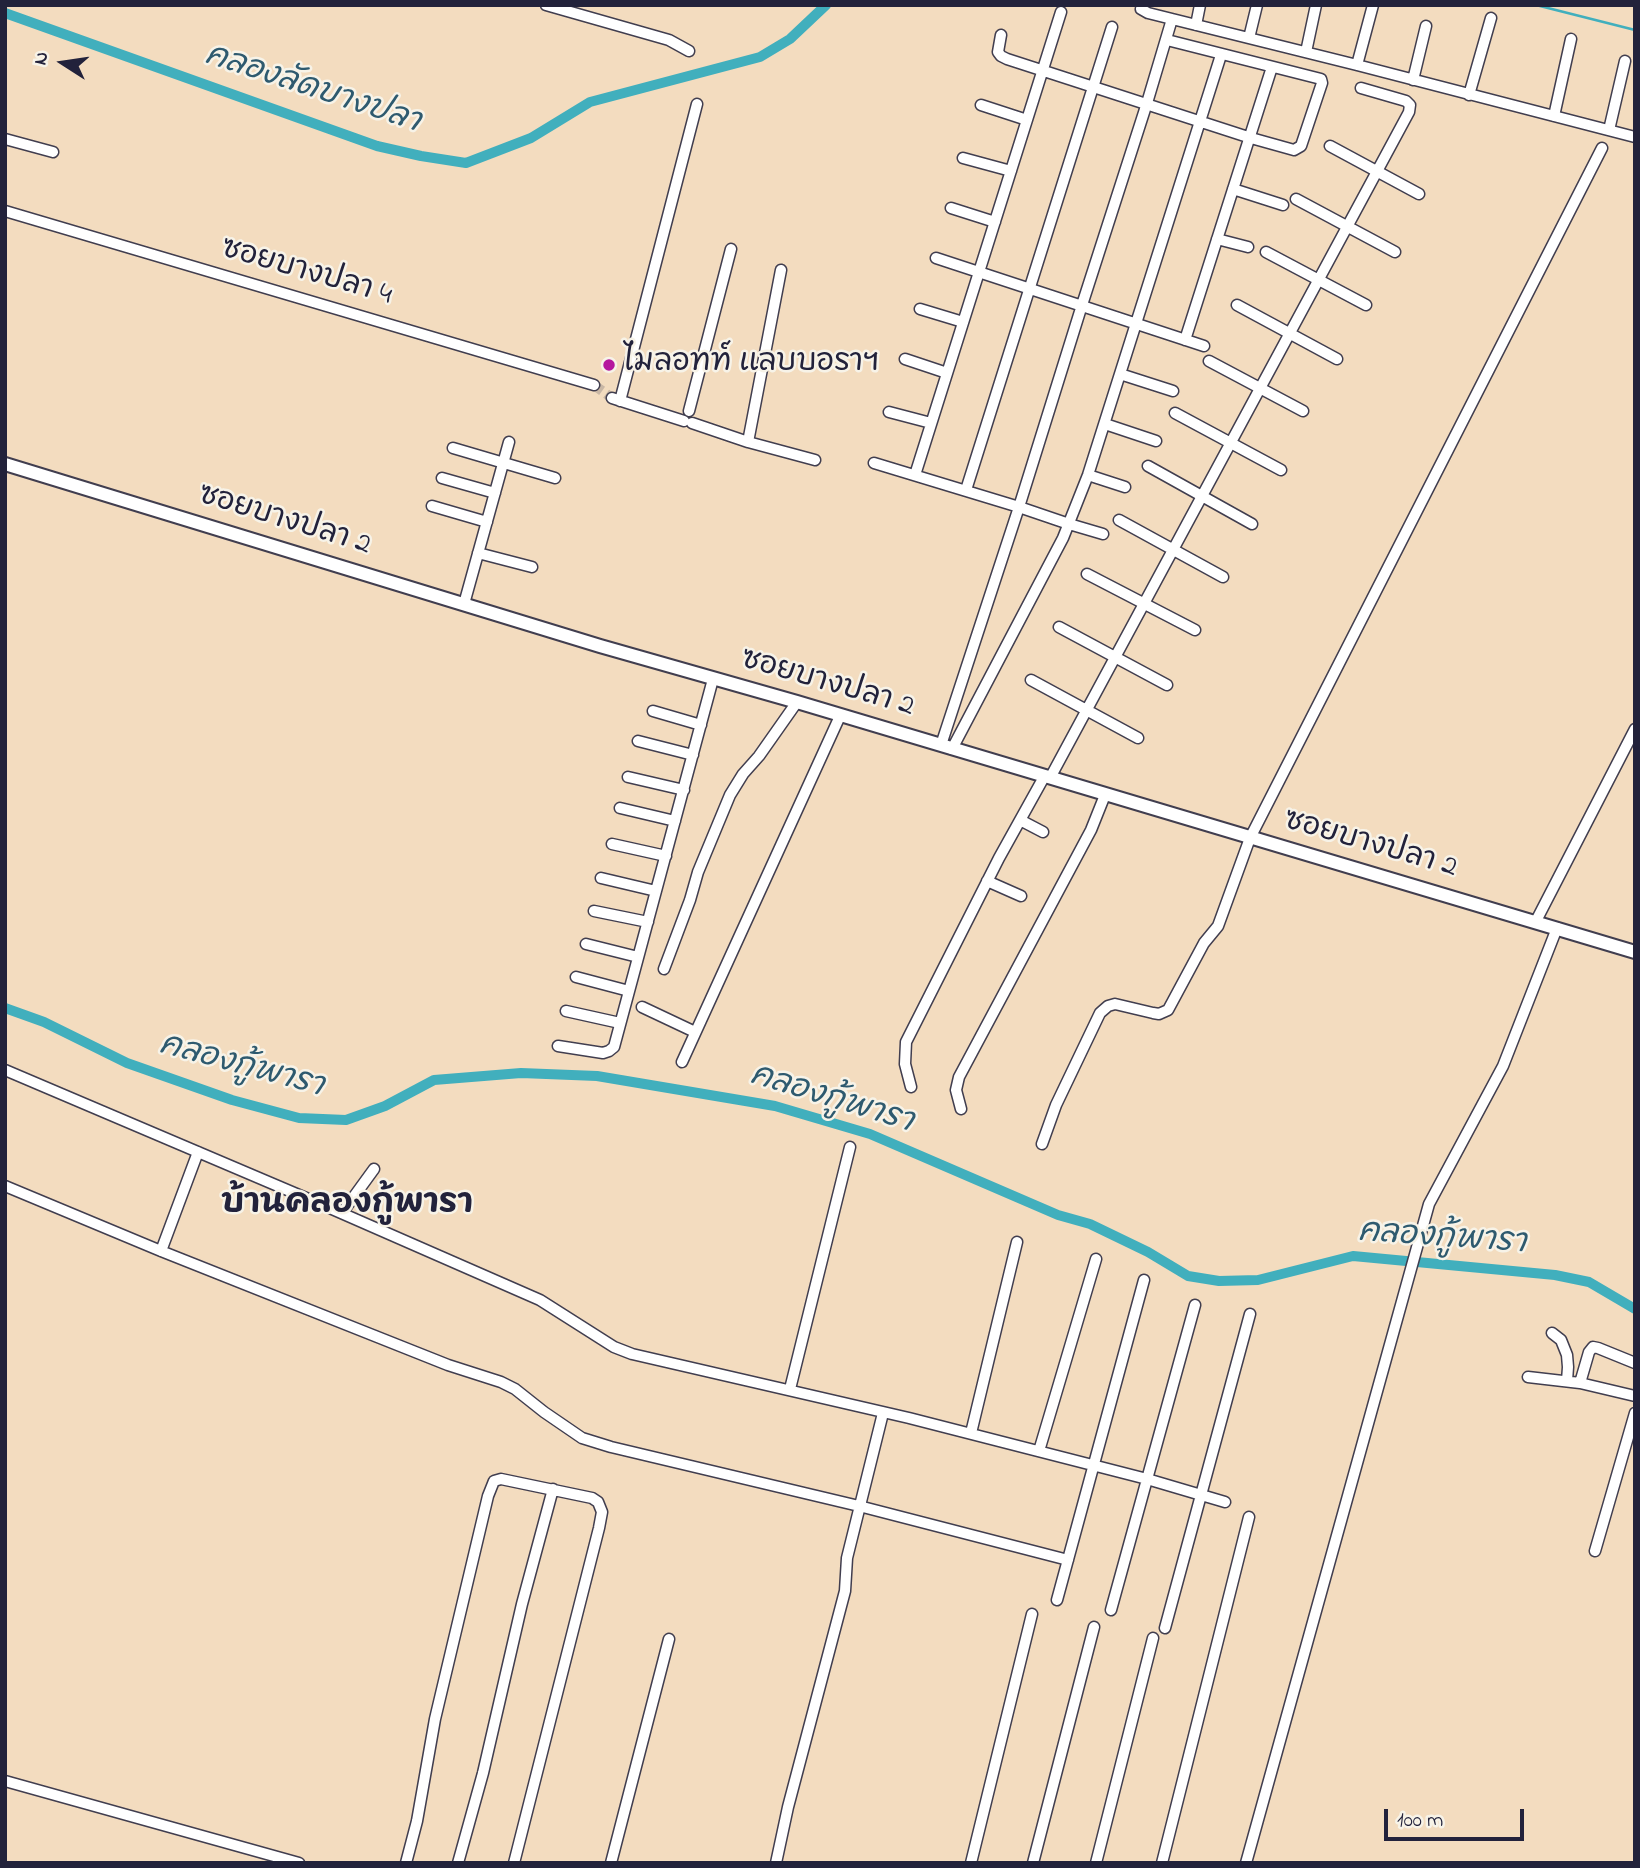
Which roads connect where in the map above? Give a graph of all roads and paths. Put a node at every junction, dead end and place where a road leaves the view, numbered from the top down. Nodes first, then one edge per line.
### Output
1 (546, 5) edge
2 (1142, 5) edge
3 (1200, 5) edge
4 (1257, 5) edge
5 (1316, 5) edge
6 (1373, 5) edge
7 (1061, 12) dead end
8 (1491, 18) dead end
9 (1172, 19) junction
10 (1196, 25) junction
11 (1426, 26) dead end
12 (1112, 27) dead end
13 (1001, 35) dead end
14 (1249, 38) junction
15 (1571, 39) dead end
16 (1167, 40) junction
17 (689, 51) dead end
18 (1306, 52) junction
19 (1221, 55) junction
20 (1625, 61) dead end
21 (1357, 65) junction
22 (1272, 67) junction
23 (1043, 70) junction
24 (1413, 80) junction
25 (1094, 86) junction
26 (1362, 88) dead end
27 (1469, 95) junction
28 (1147, 103) junction
29 (697, 104) dead end
30 (981, 105) dead end
31 (1554, 116) junction
32 (1027, 120) junction
33 (1200, 121) junction
34 (1609, 131) junction
35 (1635, 137) edge
36 (1251, 138) junction
37 (5, 139) edge
38 (1330, 146) dead end
39 (1602, 148) dead end
40 (52, 152) dead end
41 (963, 158) dead end
42 (1011, 171) junction
43 (1377, 171) junction
44 (1233, 190) junction
45 (1419, 194) dead end
46 (1296, 199) dead end
47 (1283, 205) dead end
48 (951, 208) dead end
49 (5, 211) edge
50 (995, 222) junction
51 (1347, 226) junction
52 (1217, 239) junction
53 (1248, 247) dead end
54 (731, 249) dead end
55 (1266, 252) dead end
56 (1395, 252) dead end
57 (936, 258) dead end
58 (781, 270) dead end
59 (979, 272) junction
60 (1319, 280) junction
61 (1029, 288) junction
62 (1082, 305) junction
63 (1237, 305) dead end
64 (1366, 305) dead end
65 (920, 309) dead end
66 (963, 322) junction
67 (1135, 324) junction
68 (1290, 334) junction
69 (1185, 341) junction
70 (1204, 346) dead end
71 (905, 359) dead end
72 (1337, 359) dead end
73 (1209, 360) dead end
74 (947, 373) junction
75 (1120, 374) junction
76 (594, 385) tunnel mouth
77 (1260, 388) junction
78 (1173, 391) dead end
79 (1303, 411) dead end
80 (889, 412) dead end
81 (1175, 413) dead end
82 (688, 418) junction
83 (931, 423) junction
84 (1105, 424) junction
85 (1156, 441) dead end
86 (509, 442) dead end
87 (748, 442) junction
88 (1231, 442) junction
89 (453, 448) dead end
90 (815, 460) dead end
91 (874, 463) dead end
92 (5, 464) edge
93 (504, 464) junction
94 (1148, 466) dead end
95 (1281, 470) dead end
96 (915, 475) junction
97 (1088, 475) junction
98 (442, 478) dead end
99 (555, 478) dead end
100 (1125, 487) dead end
101 (966, 490) junction
102 (495, 493) junction
103 (1203, 495) junction
104 (432, 506) dead end
105 (1019, 506) junction
106 (1119, 520) dead end
107 (487, 522) junction
108 (1069, 524) junction
109 (1252, 524) dead end
110 (1103, 534) dead end
111 (1174, 550) junction
112 (478, 553) junction
113 (531, 567) dead end
114 (1087, 574) dead end
115 (1223, 577) dead end
116 (1145, 603) junction
117 (464, 604) junction
118 (1059, 627) dead end
119 (1195, 631) dead end
120 (1116, 657) junction
121 (713, 679) junction
122 (1031, 681) dead end
123 (1167, 685) dead end
124 (796, 702) junction
125 (1087, 710) junction
126 (653, 711) dead end
127 (950, 715) junction
128 (840, 716) junction
129 (967, 720) junction
130 (701, 725) junction
131 (1635, 729) edge
132 (1138, 738) dead end
133 (638, 740) dead end
134 (946, 747) junction
135 (693, 755) junction
136 (628, 777) dead end
137 (1047, 778) junction
138 (684, 790) junction
139 (1105, 795) junction
140 (620, 808) dead end
141 (1020, 820) junction
142 (675, 821) junction
143 (1042, 832) dead end
144 (1250, 838) junction
145 (612, 844) dead end
146 (666, 856) junction
147 (601, 878) dead end
148 (987, 881) junction
149 (656, 891) junction
150 (1021, 895) dead end
151 (594, 911) dead end
152 (1536, 921) junction
153 (648, 922) junction
154 (1557, 928) junction
155 (586, 944) dead end
156 (1635, 952) edge
157 (638, 957) junction
158 (664, 969) dead end
159 (576, 977) dead end
160 (629, 991) junction
161 (642, 1007) dead end
162 (566, 1012) dead end
163 (620, 1023) junction
164 (695, 1032) junction
165 (558, 1046) dead end
166 (682, 1062) dead end
167 (5, 1070) edge
168 (911, 1087) dead end
169 (961, 1109) dead end
170 (1042, 1144) dead end
171 (850, 1147) dead end
172 (198, 1152) junction
173 (374, 1169) dead end
174 (5, 1186) edge
175 (342, 1213) junction
176 (1017, 1242) dead end
177 (161, 1251) junction
178 (1096, 1259) dead end
179 (1144, 1280) dead end
180 (1195, 1305) dead end
181 (1250, 1314) dead end
182 (1552, 1333) dead end
183 (1635, 1363) edge
184 (1528, 1377) dead end
185 (1567, 1381) junction
186 (1580, 1383) junction
187 (790, 1389) junction
188 (1635, 1396) edge
189 (883, 1413) junction
190 (1635, 1413) edge
191 (971, 1433) junction
192 (1040, 1451) junction
193 (1094, 1466) junction
194 (1147, 1479) junction
195 (553, 1489) junction
196 (1202, 1495) junction
197 (1225, 1502) dead end
198 (859, 1506) junction
199 (1249, 1517) dead end
200 (1595, 1551) dead end
201 (1068, 1560) junction
202 (1057, 1600) dead end
203 (1111, 1610) dead end
204 (1032, 1614) dead end
205 (1094, 1627) dead end
206 (1165, 1628) dead end
207 (1153, 1638) dead end
208 (669, 1639) dead end
209 (5, 1781) edge
210 (299, 1863) edge
211 (406, 1863) edge
212 (458, 1863) edge
213 (514, 1863) edge
214 (611, 1863) edge
215 (776, 1863) edge
216 (971, 1863) edge
217 (1033, 1863) edge
218 (1096, 1863) edge
219 (1162, 1863) edge
220 (1246, 1863) edge

1 - 17 street
2 - 9 street
3 - 10 street
4 - 14 street
5 - 18 street
6 - 21 street
7 - 23 street
8 - 27 street
9 - 10 street
9 - 16 street
10 - 14 street
11 - 24 street
12 - 25 street
13 - 23 street
14 - 18 street
15 - 31 street
16 - 19 street
16 - 28 street
18 - 21 street
19 - 22 street
19 - 33 street
20 - 34 street
21 - 24 street
22 - 36 street
22 - 36 street
23 - 25 street
23 - 32 street
24 - 27 street
25 - 28 street
25 - 61 street
26 - 43 street
27 - 31 street
28 - 33 street
28 - 62 street
29 - 82 street
30 - 32 street
31 - 34 street
32 - 42 street
33 - 36 street
33 - 67 street
34 - 35 street
36 - 44 street
37 - 40 street
38 - 43 street
39 - 144 street
41 - 42 street
42 - 50 street
43 - 45 street
43 - 51 street
44 - 47 street
44 - 52 street
46 - 51 street
48 - 50 street
49 - 76 street, ซอยบางปลา 4
50 - 59 street
51 - 56 street
51 - 60 street
52 - 53 street
52 - 69 street
54 - 82 street
55 - 60 street
57 - 59 street
58 - 87 street
59 - 61 street
59 - 66 street
60 - 64 street
60 - 68 street
61 - 62 street
61 - 101 street
62 - 67 street
62 - 105 street
63 - 68 street
65 - 66 street
66 - 74 street
67 - 69 street
67 - 75 street
68 - 72 street
68 - 77 street
69 - 70 street
71 - 74 street
73 - 77 street
74 - 83 street
75 - 78 street
75 - 84 street
77 - 79 street
77 - 88 street
80 - 83 street
81 - 88 street
82 - 87 street
83 - 96 street
84 - 85 street
84 - 97 street
86 - 93 street
87 - 90 street
88 - 95 street
88 - 103 street
89 - 93 street
91 - 96 street
92 - 117 street, ซอยบางปลา 2
93 - 99 street
93 - 102 street
94 - 103 street
96 - 101 street
97 - 100 street
97 - 108 street
98 - 102 street
101 - 105 street
102 - 107 street
103 - 109 street
103 - 111 street
104 - 107 street
105 - 108 street
105 - 127 street
106 - 111 street
107 - 112 street
108 - 110 street
108 - 129 street
111 - 115 street
111 - 116 street
112 - 113 street
112 - 117 street
114 - 116 street
116 - 119 street
116 - 120 street
117 - 121 street, ซอยบางปลา 2
118 - 120 street
120 - 123 street
120 - 125 street
121 - 124 street, ซอยบางปลา 2
121 - 130 street
122 - 125 street
124 - 128 street, ซอยบางปลา 2
124 - 158 street
125 - 132 street
125 - 137 street
126 - 130 street
127 - 129 street
127 - 134 street
128 - 134 street, ซอยบางปลา 2
128 - 164 street
129 - 134 street
130 - 135 street
131 - 152 street
133 - 135 street
134 - 137 street, ซอยบางปลา 2
135 - 138 street
136 - 138 street
137 - 139 street, ซอยบางปลา 2
137 - 141 street
138 - 142 street
139 - 144 street, ซอยบางปลา 2
139 - 169 street
140 - 142 street
141 - 143 street
141 - 148 street
142 - 146 street
144 - 152 street, ซอยบางปลา 2
144 - 170 street
145 - 146 street
146 - 149 street
147 - 149 street
148 - 150 street
148 - 168 street
149 - 153 street
151 - 153 street
152 - 154 street, ซอยบางปลา 2
153 - 157 street
154 - 156 street, ซอยบางปลา 2
154 - 220 street
155 - 157 street
157 - 160 street
159 - 160 street
160 - 163 street
161 - 164 street
162 - 163 street
163 - 165 street
164 - 166 street
167 - 172 street
171 - 187 street
172 - 175 street
172 - 177 street
173 - 175 street
174 - 177 street
175 - 187 street
176 - 191 street
177 - 198 street
178 - 192 street
179 - 193 street
180 - 194 street
181 - 196 street
182 - 185 street
183 - 186 street
184 - 185 street
185 - 186 street
186 - 188 street
187 - 189 street
189 - 191 street
189 - 198 street
190 - 200 street
191 - 192 street
192 - 193 street
193 - 194 street
193 - 201 street
194 - 196 street
194 - 203 street
195 - 211 street
195 - 212 street
195 - 213 street
196 - 197 street
196 - 206 street
198 - 201 street
198 - 215 street
199 - 219 street
201 - 202 street
204 - 216 street
205 - 217 street
207 - 218 street
208 - 214 street
209 - 210 street

